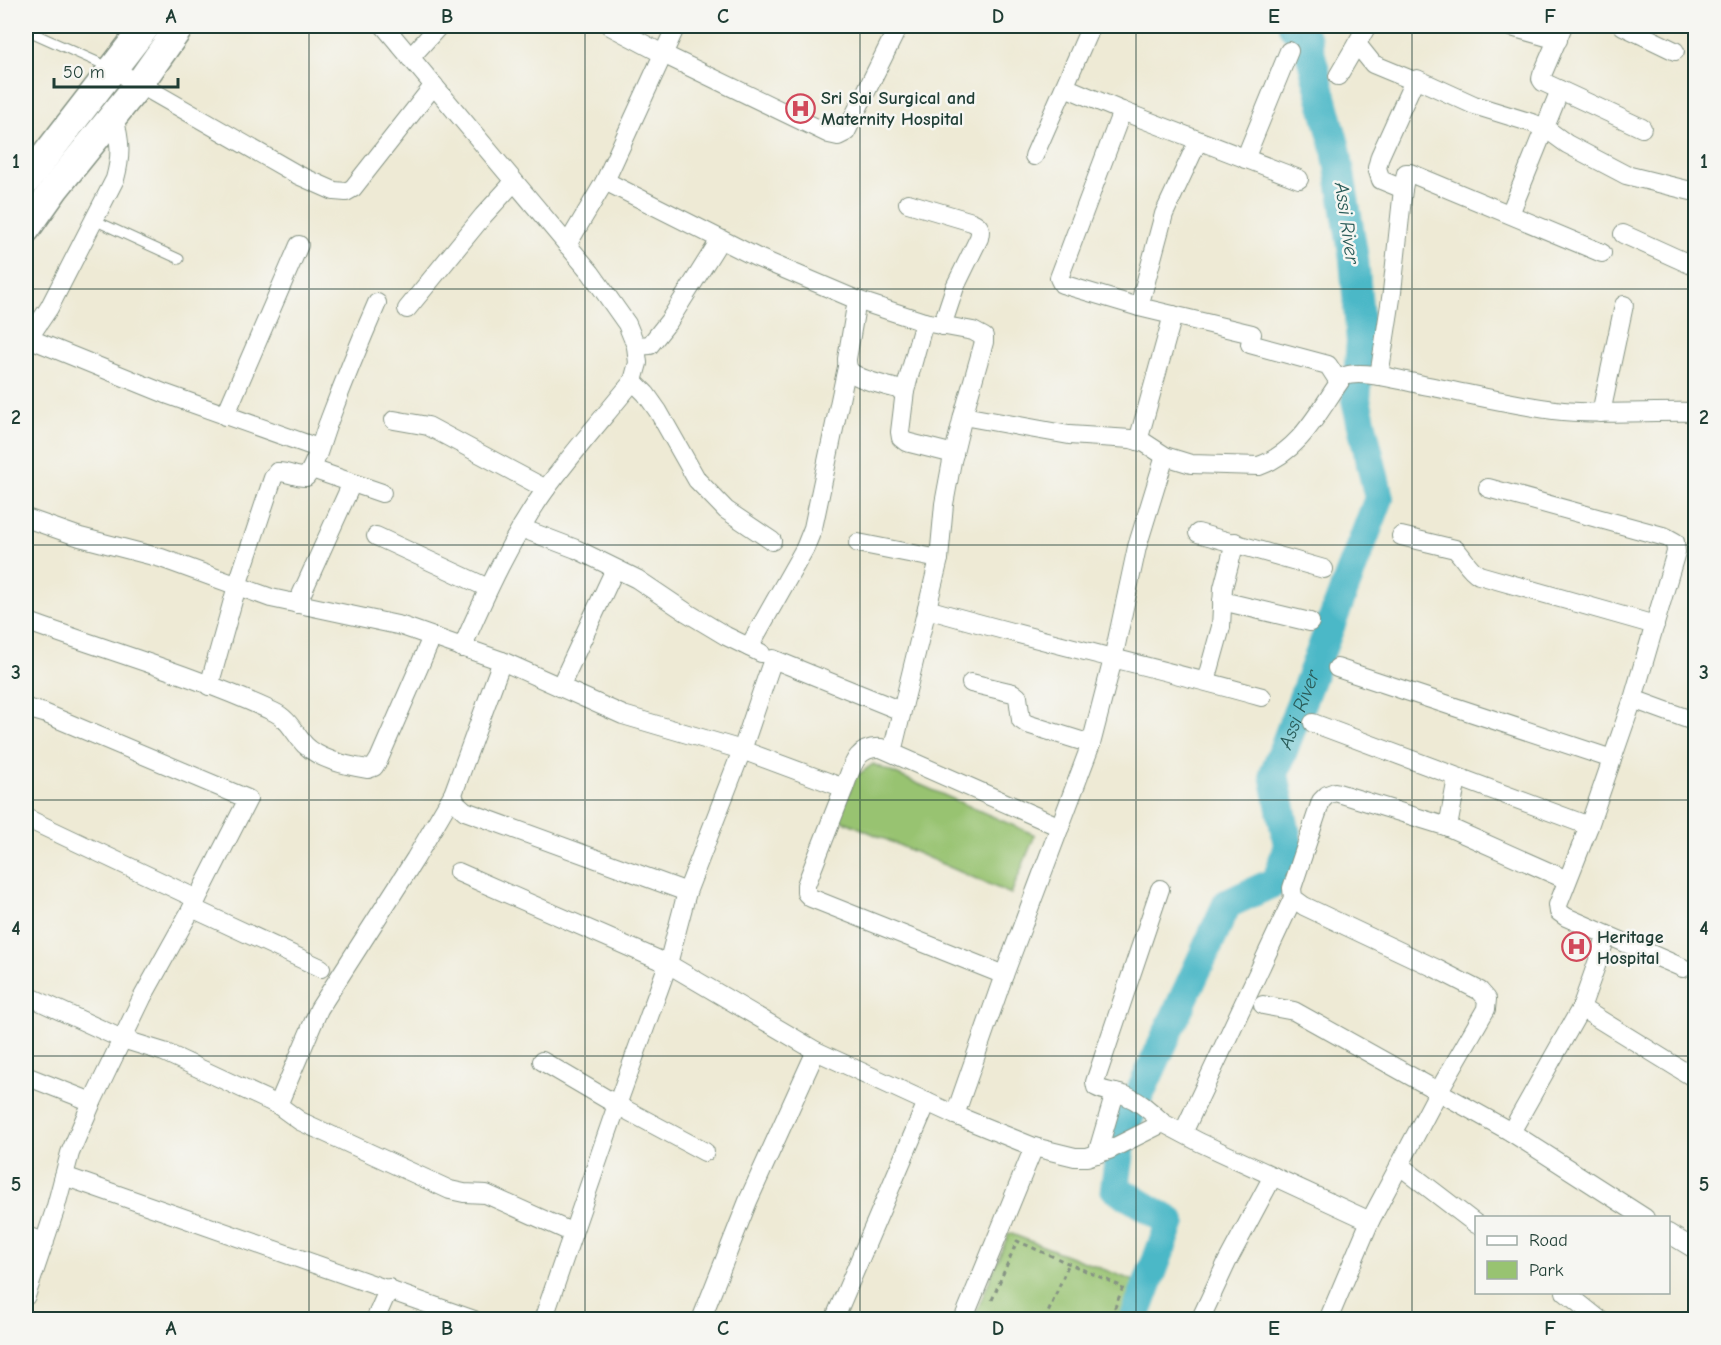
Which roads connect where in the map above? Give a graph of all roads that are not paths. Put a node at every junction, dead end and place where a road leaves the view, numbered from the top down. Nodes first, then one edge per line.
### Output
1 (146, 26) edge
2 (180, 26) edge
3 (384, 26) edge
4 (439, 26) edge
5 (610, 26) edge
6 (676, 26) edge
7 (1091, 26) edge
8 (1367, 26) edge
9 (1508, 26) edge
10 (1623, 26) edge
11 (893, 27) edge
12 (26, 30) edge
13 (1561, 33) edge
14 (1358, 44) junction
15 (1288, 51) dead end
16 (1675, 51) dead end
17 (663, 54) junction
18 (410, 58) junction
19 (113, 69) junction
20 (1338, 76) dead end
21 (1414, 81) junction
22 (139, 84) junction
23 (434, 85) junction
24 (1065, 87) junction
25 (1560, 90) junction
26 (1122, 111) junction
27 (114, 116) junction
28 (1545, 128) junction
29 (1642, 128) dead end
30 (1197, 141) junction
31 (1034, 156) dead end
32 (1245, 159) junction
33 (1299, 179) dead end
34 (605, 181) junction
35 (26, 182) edge
36 (514, 182) junction
37 (1403, 189) junction
38 (1691, 190) dead end
39 (908, 203) dead end
40 (1510, 213) junction
41 (94, 220) junction
42 (26, 229) edge
43 (1623, 234) dead end
44 (720, 240) junction
45 (299, 245) dead end
46 (567, 245) junction
47 (1602, 253) dead end
48 (179, 259) dead end
49 (1695, 267) edge
50 (857, 300) junction
51 (377, 303) dead end
52 (1624, 305) dead end
53 (1139, 306) junction
54 (407, 309) dead end
55 (1173, 315) junction
56 (933, 324) junction
57 (27, 340) edge
58 (636, 346) junction
59 (847, 367) junction
60 (1375, 376) junction
61 (1344, 378) junction
62 (633, 381) junction
63 (905, 392) junction
64 (1695, 412) edge
65 (1601, 413) junction
66 (225, 416) junction
67 (963, 416) junction
68 (394, 420) dead end
69 (1138, 441) junction
70 (318, 448) junction
71 (954, 454) junction
72 (1165, 456) junction
73 (312, 469) junction
74 (352, 483) junction
75 (1488, 488) dead end
76 (546, 489) junction
77 (382, 493) dead end
78 (26, 518) edge
79 (521, 528) junction
80 (1198, 533) dead end
81 (376, 536) dead end
82 (1401, 536) dead end
83 (772, 541) dead end
84 (1235, 542) junction
85 (858, 543) dead end
86 (939, 559) junction
87 (615, 569) junction
88 (1324, 569) dead end
89 (237, 586) junction
90 (488, 588) junction
91 (1222, 601) junction
92 (297, 604) junction
93 (927, 609) junction
94 (26, 621) edge
95 (1310, 622) dead end
96 (1655, 625) junction
97 (432, 637) junction
98 (749, 647) junction
99 (462, 648) junction
100 (774, 659) junction
101 (1113, 659) junction
102 (502, 661) junction
103 (1337, 668) dead end
104 (1206, 681) junction
105 (971, 683) dead end
106 (209, 686) junction
107 (560, 687) junction
108 (1262, 697) dead end
109 (1633, 699) junction
110 (26, 708) edge
111 (901, 711) junction
112 (1695, 722) edge
113 (1313, 723) dead end
114 (1091, 744) junction
115 (742, 750) junction
116 (892, 752) junction
117 (1612, 759) junction
118 (1457, 778) junction
119 (844, 788) junction
120 (453, 794) junction
121 (26, 818) edge
122 (1589, 826) junction
123 (1448, 827) junction
124 (1060, 828) junction
125 (458, 872) dead end
126 (1567, 880) junction
127 (1160, 889) dead end
128 (687, 892) junction
129 (1293, 898) junction
130 (194, 903) junction
131 (1607, 935) junction
132 (668, 964) junction
133 (321, 968) dead end
134 (1683, 968) dead end
135 (1004, 975) junction
136 (26, 995) edge
137 (1263, 1005) dead end
138 (1581, 1008) junction
139 (122, 1039) junction
140 (816, 1051) junction
141 (542, 1061) dead end
142 (26, 1076) edge
143 (1695, 1079) edge
144 (1438, 1092) junction
145 (1120, 1094) junction
146 (92, 1102) junction
147 (927, 1102) junction
148 (617, 1105) junction
149 (278, 1106) junction
150 (955, 1114) junction
151 (1155, 1127) junction
152 (1511, 1132) junction
153 (1183, 1133) junction
154 (1034, 1148) junction
155 (705, 1152) dead end
156 (1103, 1152) junction
157 (1400, 1165) junction
158 (64, 1176) junction
159 (1273, 1176) junction
160 (1642, 1216) edge
161 (1370, 1221) junction
162 (1475, 1223) edge
163 (573, 1233) junction
164 (1670, 1234) edge
165 (26, 1236) edge
166 (45, 1242) junction
167 (1695, 1250) edge
168 (388, 1288) junction
169 (1566, 1294) edge
170 (26, 1296) edge
171 (375, 1320) edge
172 (474, 1320) edge
173 (543, 1320) edge
174 (700, 1320) edge
175 (834, 1320) edge
176 (963, 1320) edge
177 (1200, 1320) edge
178 (1328, 1320) edge
179 (1600, 1320) edge

1 - 19 main road
2 - 22 main road
3 - 18 street
4 - 18 street
5 - 17 street
6 - 17 street
7 - 24 street
8 - 14 street
9 - 13 street
10 - 16 street
11 - 17 street
12 - 19 lane
13 - 25 street
14 - 20 street
14 - 21 street
15 - 32 street
17 - 34 street
18 - 23 street
19 - 22 street
19 - 35 main road
21 - 28 street
21 - 37 street
22 - 23 street
22 - 27 main road
23 - 36 street
24 - 26 street
24 - 31 street
25 - 28 street
25 - 29 street
26 - 30 street
26 - 53 street
27 - 41 street
27 - 42 main road
28 - 38 street
28 - 40 street
30 - 32 street
30 - 53 street
32 - 33 street
34 - 44 street
34 - 46 street
36 - 46 street
36 - 54 street
37 - 40 street
37 - 60 street
39 - 56 street
40 - 47 street
41 - 48 lane
41 - 57 street
43 - 49 street
44 - 50 street
44 - 58 street
45 - 66 street
46 - 58 street
50 - 56 street
50 - 59 street
51 - 70 street
52 - 65 street
53 - 55 street
55 - 61 street
55 - 69 street
56 - 63 street
56 - 67 street
57 - 66 street
58 - 62 street
59 - 63 street
59 - 98 street
60 - 61 street
60 - 65 street
61 - 72 street
62 - 76 street
62 - 83 street
63 - 71 street
64 - 65 street
66 - 70 street
67 - 69 street
67 - 71 street
68 - 76 street
69 - 72 street
70 - 73 street
71 - 86 street
72 - 101 street
73 - 74 street
73 - 89 street
74 - 77 street
74 - 92 street
75 - 96 street
76 - 79 street
78 - 89 street
79 - 87 street
79 - 90 street
80 - 84 street
81 - 90 street
82 - 96 street
84 - 88 street
84 - 91 street
85 - 86 street
86 - 93 street
87 - 98 street
87 - 107 street
89 - 92 street
89 - 106 street
90 - 99 street
91 - 95 street
91 - 104 street
92 - 97 street
93 - 101 street
93 - 111 street
94 - 106 street
96 - 109 street
97 - 99 street
97 - 106 street
98 - 100 street
99 - 102 street
100 - 111 street
100 - 115 street
101 - 104 street
101 - 114 street
102 - 107 street
102 - 120 street
103 - 117 street
104 - 108 street
105 - 114 street
107 - 115 street
109 - 112 street
109 - 117 street
110 - 130 street
111 - 116 street
113 - 118 street
114 - 124 street
115 - 119 street
115 - 128 street
116 - 119 street
116 - 124 street
117 - 122 street
118 - 122 street
118 - 123 street
119 - 135 street
120 - 128 street
120 - 149 street
121 - 130 street
122 - 126 street
123 - 126 street
123 - 129 street
124 - 135 street
125 - 132 street
126 - 131 street
127 - 145 street
128 - 132 street
129 - 144 street
129 - 153 street
130 - 133 street
130 - 139 street
131 - 134 street
131 - 138 street
132 - 140 street
132 - 148 street
135 - 150 street
136 - 139 street
137 - 144 street
138 - 143 street
138 - 152 street
139 - 146 street
139 - 149 street
140 - 147 street
140 - 174 street
141 - 148 street
142 - 146 street
144 - 152 street
144 - 157 street
145 - 151 street
145 - 156 street
146 - 158 street
147 - 150 street
147 - 175 street
148 - 155 street
148 - 163 street
149 - 163 street
150 - 154 street
151 - 153 street
151 - 156 street
152 - 160 street
153 - 159 street
154 - 156 street
154 - 176 street
157 - 161 street
157 - 162 street
158 - 166 street
158 - 168 street
159 - 161 street
159 - 177 street
161 - 178 street
163 - 173 street
164 - 167 street
165 - 166 street
166 - 170 street
168 - 171 street
168 - 172 street
169 - 179 street

